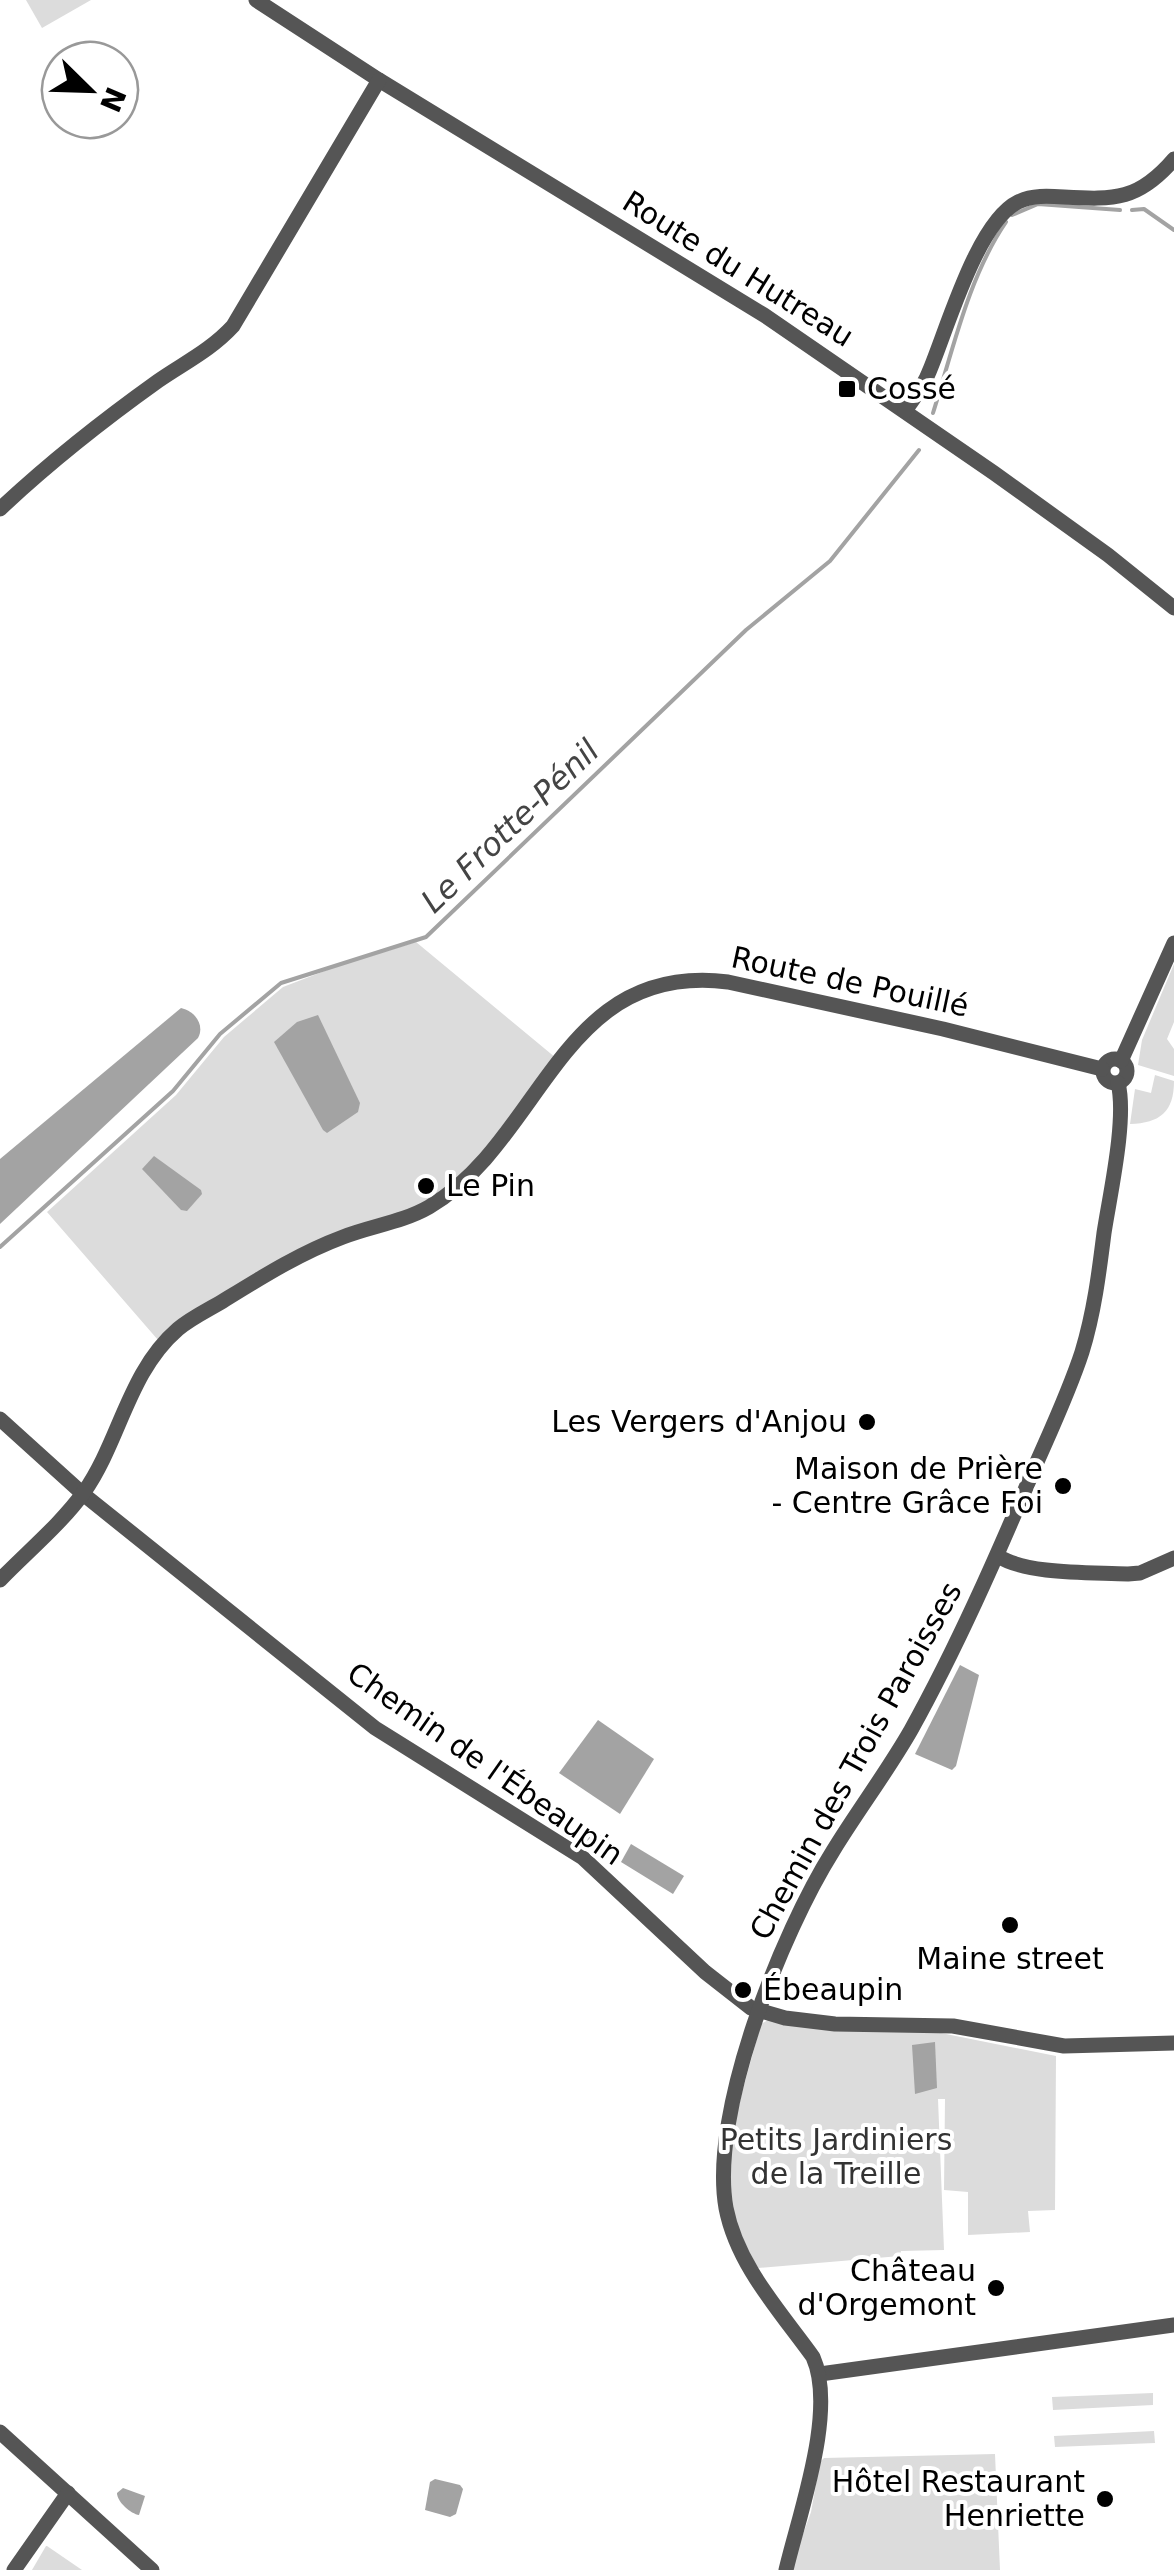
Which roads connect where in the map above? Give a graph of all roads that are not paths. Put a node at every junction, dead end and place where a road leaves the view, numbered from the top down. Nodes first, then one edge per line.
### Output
1 (256, 0) edge
2 (380, 80) junction
3 (1174, 159) edge
4 (905, 412) junction
5 (0, 509) edge
6 (1108, 555) junction
7 (1174, 595) edge
8 (1174, 608) edge
9 (1174, 943) edge
10 (1122, 1061) junction
11 (1102, 1069) junction
12 (1118, 1083) junction
13 (0, 1419) edge
14 (82, 1494) junction
15 (998, 1556) junction
16 (1174, 1558) edge
17 (0, 1580) edge
18 (757, 2010) junction
19 (1174, 2043) edge
20 (1174, 2326) edge
21 (820, 2374) junction
22 (0, 2432) edge
23 (68, 2493) junction
24 (14, 2570) edge
25 (152, 2570) edge
26 (786, 2570) edge

1 - 2 street, Route du Hutreau
2 - 4 street, Route du Hutreau
2 - 5 street
3 - 4 street
4 - 6 street, Route du Hutreau
6 - 7 street
6 - 8 street, Route du Hutreau
9 - 10 street
10 - 11 street
10 - 12 street
11 - 12 street
11 - 14 street, Route de Pouillé
12 - 15 street, Chemin des Trois Paroisses
13 - 14 street, Chemin de l'Ébeaupin
14 - 17 street, Route de Pouillé
14 - 18 street, Chemin de l'Ébeaupin
15 - 16 street
15 - 18 street, Chemin des Trois Paroisses
18 - 19 street
18 - 21 street, Chemin des Trois Paroisses
20 - 21 street
21 - 26 street
22 - 23 street
23 - 24 street
23 - 25 street

